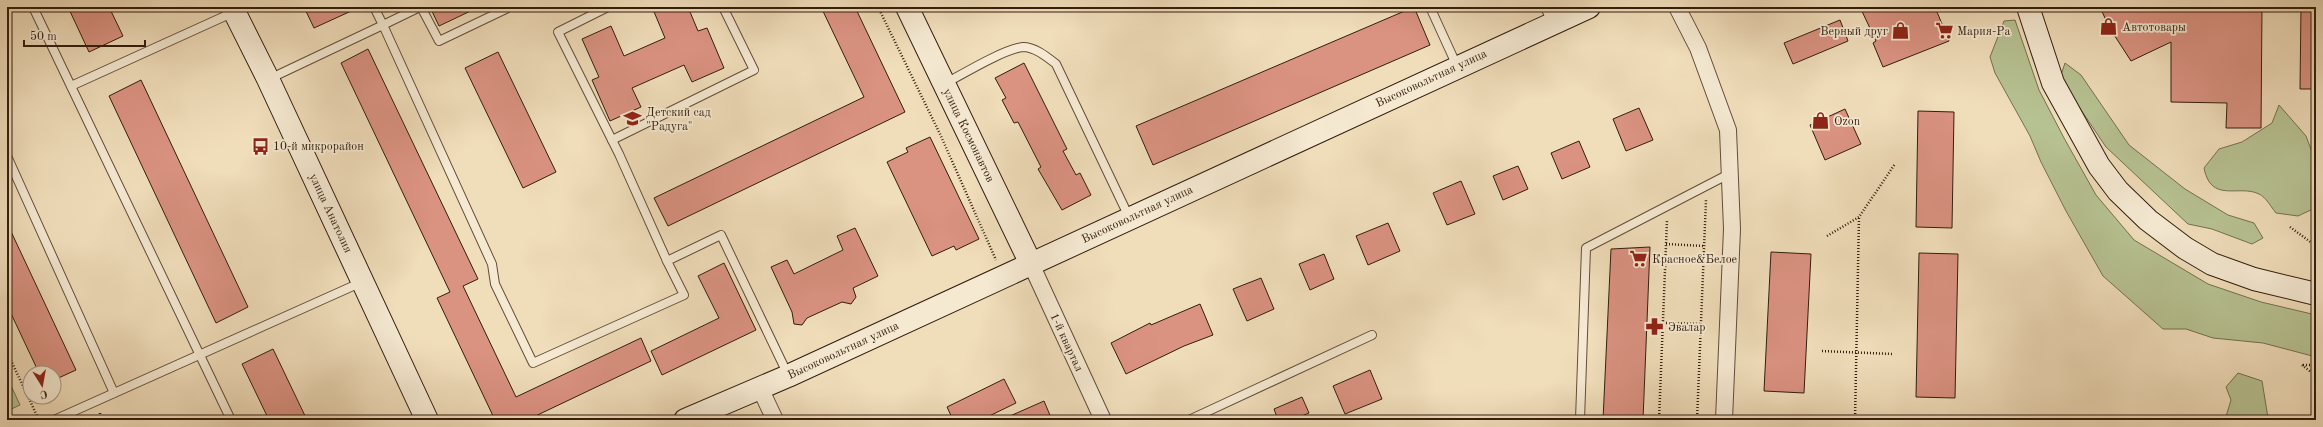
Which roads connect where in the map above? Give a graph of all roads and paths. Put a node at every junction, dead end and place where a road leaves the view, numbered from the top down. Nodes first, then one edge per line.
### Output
1 (33, 7) edge
2 (374, 7) edge
3 (421, 7) edge
4 (608, 7) edge
5 (723, 7) edge
6 (878, 7) edge
7 (907, 7) edge
8 (1430, 7) edge
9 (1589, 7) edge
10 (1677, 7) edge
11 (2028, 7) edge
12 (233, 9) edge
13 (506, 9) dead end
14 (1549, 15) edge
15 (383, 25) junction
16 (1457, 66) junction
17 (268, 79) junction
18 (944, 84) junction
19 (71, 86) junction
20 (612, 140) junction
21 (7, 156) edge
22 (1895, 164) dead end
23 (1731, 173) junction
24 (1706, 186) junction
25 (1668, 205) junction
26 (1859, 217) junction
27 (1129, 218) junction
28 (2290, 228) dead end
29 (1827, 236) dead end
30 (1666, 244) junction
31 (1704, 246) junction
32 (2316, 246) edge
33 (667, 261) junction
34 (1031, 264) junction
35 (1004, 276) junction
36 (363, 281) junction
37 (2316, 294) edge
38 (1663, 323) junction
39 (1701, 324) junction
40 (1372, 335) dead end
41 (1822, 351) dead end
42 (7, 352) edge
43 (1857, 352) junction
44 (200, 354) junction
45 (1892, 354) dead end
46 (2316, 365) edge
47 (788, 376) junction
48 (2316, 376) edge
49 (760, 388) junction
50 (114, 393) junction
51 (39, 420) edge
52 (54, 420) edge
53 (231, 420) edge
54 (427, 420) edge
55 (685, 420) edge
56 (774, 420) edge
57 (1103, 420) edge
58 (1189, 420) edge
59 (1580, 420) edge
60 (1659, 420) edge
61 (1698, 420) edge
62 (1724, 420) edge
63 (1855, 420) edge

1 - 19 lane
2 - 15 lane
3 - 13 lane
3 - 15 lane
4 - 20 lane
5 - 20 lane
6 - 35 path
7 - 18 street, улица Космонавтов
8 - 16 lane
9 - 14 street, Высоковольтная улица
10 - 23 street
11 - 37 street
12 - 17 street, улица Анатолия
12 - 19 lane
14 - 16 street, Высоковольтная улица
15 - 17 lane
15 - 33 lane
16 - 27 street, Высоковольтная улица
17 - 36 street, улица Анатолия
18 - 27 lane
18 - 34 street, улица Космонавтов
19 - 44 lane
20 - 33 lane
21 - 50 lane
22 - 26 path
23 - 24 lane
23 - 62 street
24 - 25 lane
24 - 31 path
25 - 30 path
25 - 59 lane
26 - 29 path
26 - 43 path
27 - 34 street, Высоковольтная улица
28 - 32 path
30 - 31 path
30 - 38 path
31 - 39 path
33 - 47 lane
34 - 35 street, Высоковольтная улица
34 - 57 street, 1-й квартал
35 - 47 street, Высоковольтная улица
36 - 44 lane
36 - 54 street, улица Анатолия
38 - 39 path
38 - 60 path
39 - 61 path
40 - 58 lane
41 - 43 path
42 - 51 path
43 - 45 path
43 - 63 path
44 - 50 lane
44 - 53 lane
46 - 48 path
47 - 49 street, Высоковольтная улица
49 - 55 street, Высоковольтная улица
49 - 56 street
50 - 52 lane

